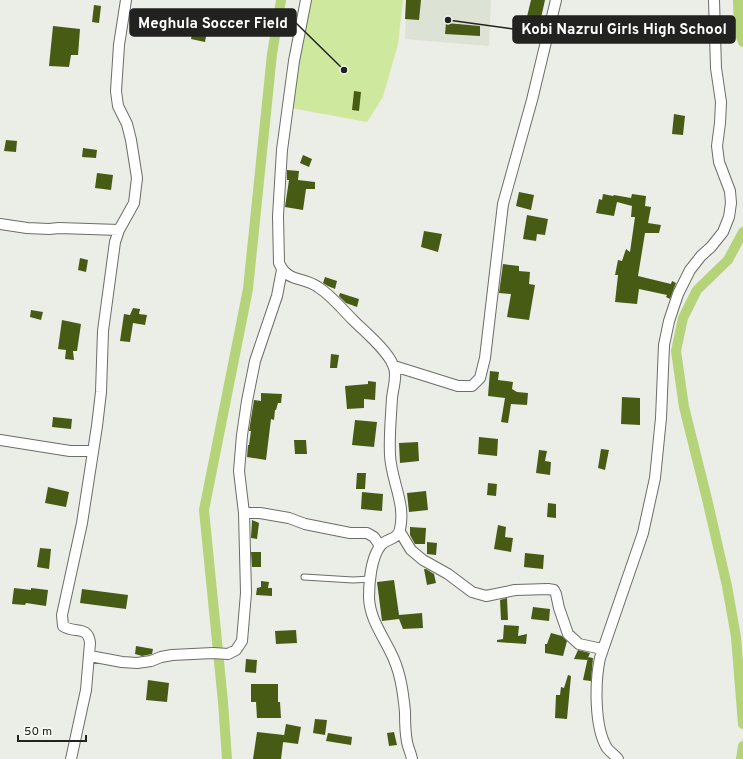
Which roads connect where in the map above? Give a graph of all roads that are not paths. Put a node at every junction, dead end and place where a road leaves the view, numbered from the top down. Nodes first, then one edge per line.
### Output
1 (126, 0) edge
2 (306, 0) edge
3 (556, 0) edge
4 (714, 0) edge
5 (0, 224) edge
6 (119, 230) junction
7 (282, 270) junction
8 (394, 366) junction
9 (0, 440) edge
10 (93, 451) junction
11 (244, 513) junction
12 (400, 532) junction
13 (380, 546) junction
14 (304, 577) dead end
15 (370, 579) junction
16 (602, 649) junction
17 (90, 656) junction
18 (71, 759) edge
19 (412, 759) edge
20 (618, 759) edge

1 - 6 street
2 - 7 street
3 - 8 street
4 - 16 street
5 - 6 street
6 - 10 street
7 - 8 street
7 - 11 street
8 - 12 street
9 - 10 street
10 - 17 street
11 - 13 street
11 - 17 street
12 - 13 street
12 - 16 street
13 - 15 street
14 - 15 lane
15 - 19 street
16 - 20 street
17 - 18 street

